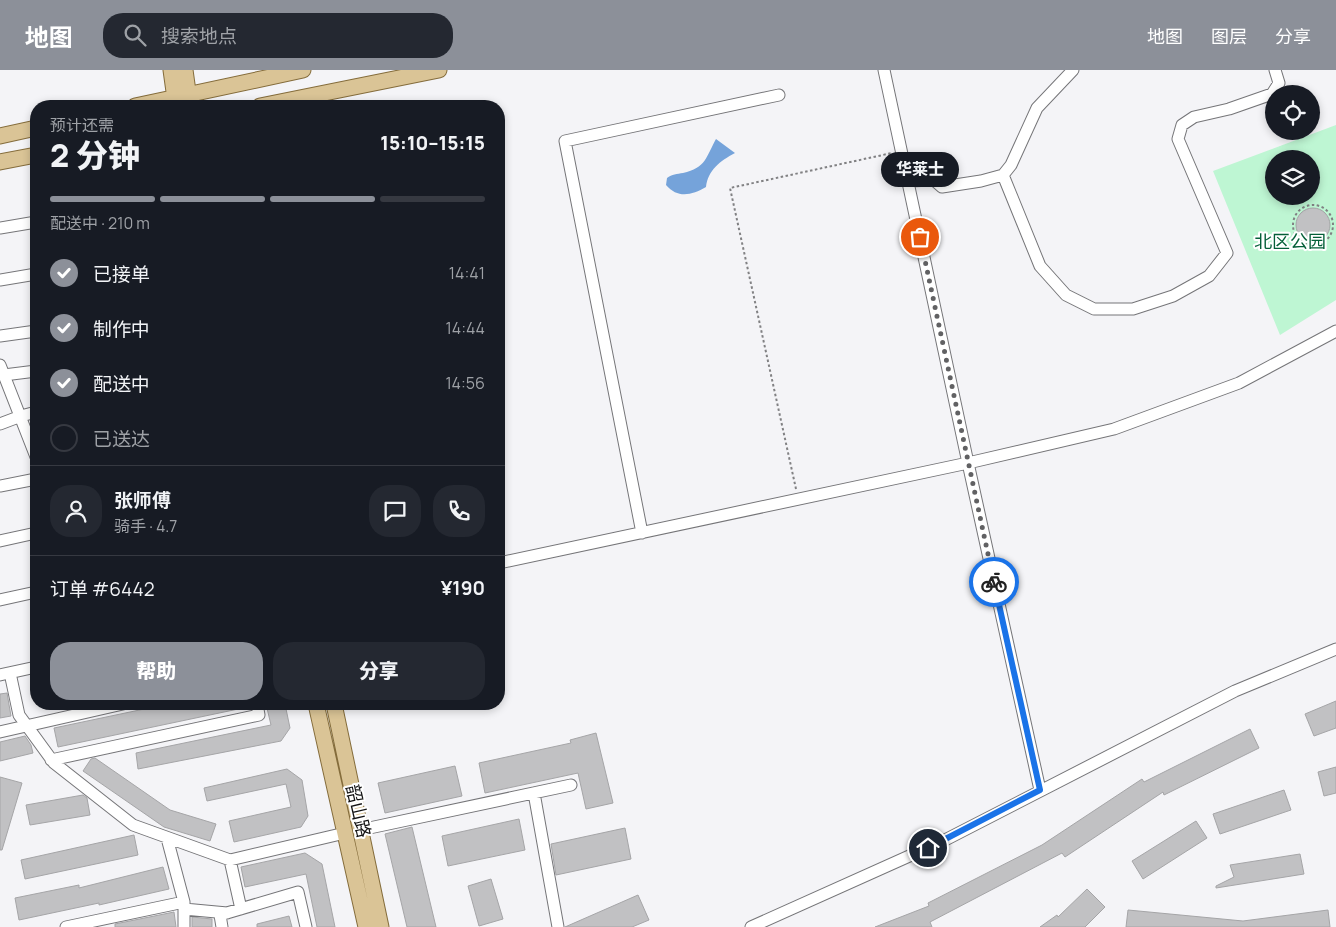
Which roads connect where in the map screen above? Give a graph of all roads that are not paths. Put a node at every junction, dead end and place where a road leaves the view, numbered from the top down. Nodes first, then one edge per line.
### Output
1 (171, 70) edge
2 (185, 70) edge
3 (303, 70) edge
4 (439, 70) edge
5 (884, 70) edge
6 (1073, 70) edge
7 (1275, 70) edge
8 (778, 95) dead end
9 (182, 100) edge
10 (182, 100) edge
11 (186, 100) edge
12 (290, 100) edge
13 (30, 129) edge
14 (0, 136) edge
15 (30, 155) edge
16 (0, 162) edge
17 (1003, 174) junction
18 (908, 181) junction
19 (30, 223) edge
20 (0, 228) edge
21 (30, 275) edge
22 (0, 280) edge
23 (30, 331) edge
24 (1336, 331) edge
25 (0, 336) edge
26 (2, 370) edge
27 (30, 371) edge
28 (30, 414) edge
29 (21, 416) junction
30 (0, 424) edge
31 (30, 441) edge
32 (968, 463) junction
33 (30, 480) edge
34 (0, 486) edge
35 (642, 532) junction
36 (30, 534) edge
37 (0, 541) edge
38 (505, 562) edge
39 (30, 593) edge
40 (0, 600) edge
41 (1336, 649) edge
42 (30, 668) edge
43 (5, 674) edge
44 (95, 710) edge
45 (258, 710) edge
46 (317, 710) edge
47 (335, 710) edge
48 (26, 725) junction
49 (0, 732) edge
50 (51, 760) junction
51 (571, 785) dead end
52 (1040, 790) junction
53 (534, 793) junction
54 (360, 830) junction
55 (345, 833) junction
56 (167, 838) junction
57 (230, 860) junction
58 (184, 905) junction
59 (241, 909) junction
60 (227, 913) junction
61 (66, 927) edge
62 (184, 927) edge
63 (222, 927) edge
64 (306, 927) edge
65 (366, 927) edge
66 (381, 927) edge
67 (558, 927) edge
68 (751, 927) edge

1 - 9 main road
2 - 10 main road
3 - 11 main road
4 - 12 main road
5 - 18 street
6 - 17 street
7 - 17 street
8 - 35 street
13 - 14 main road
15 - 16 main road
17 - 18 street
18 - 32 street
19 - 20 street
21 - 22 street
23 - 25 street
24 - 32 street
26 - 27 street
26 - 29 street
28 - 29 street
29 - 30 street
29 - 31 street
32 - 35 street
32 - 52 street
33 - 34 street
35 - 38 street
36 - 37 street
39 - 40 street
41 - 52 street
42 - 43 street
43 - 48 street
44 - 48 street
45 - 50 street
46 - 55 main road, 韶山路
47 - 54 main road, 韶山路
48 - 49 street
48 - 50 street
50 - 56 street
51 - 53 street
52 - 68 street
53 - 54 street
53 - 67 street
54 - 66 main road, 韶山路
55 - 57 street
55 - 65 main road, 韶山路
56 - 57 street
56 - 58 street
57 - 59 street
58 - 60 street
58 - 61 street
58 - 62 street
59 - 60 street
59 - 64 street
60 - 63 street

